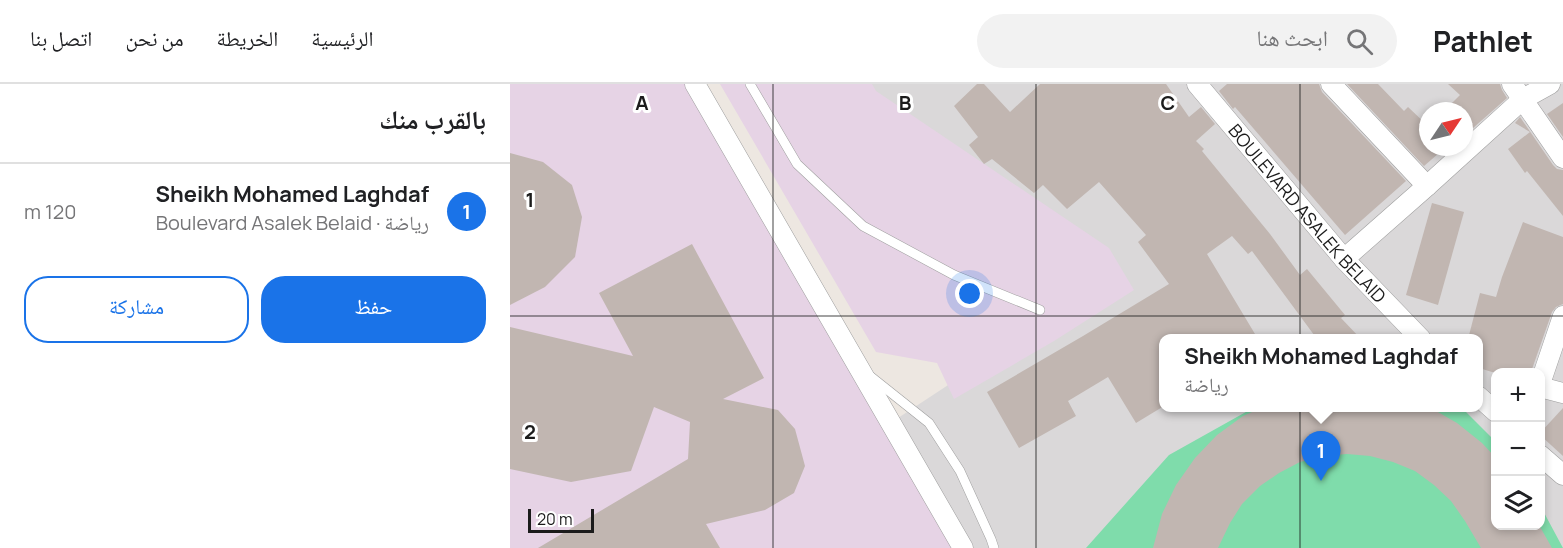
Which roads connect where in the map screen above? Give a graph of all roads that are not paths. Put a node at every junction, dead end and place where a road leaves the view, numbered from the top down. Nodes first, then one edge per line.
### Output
1 (695, 84) edge
2 (750, 84) edge
3 (1197, 84) edge
4 (1330, 84) edge
5 (1550, 84) edge
6 (1517, 92) edge
7 (1563, 158) edge
8 (1427, 186) junction
9 (1344, 259) junction
10 (1040, 310) dead end
11 (1563, 316) edge
12 (1416, 334) edge
13 (858, 367) junction
14 (1545, 371) edge
15 (1545, 388) edge
16 (1563, 393) edge
17 (1545, 459) edge
18 (1563, 475) edge
19 (963, 548) edge
20 (994, 548) edge

1 - 13 street
2 - 10 lane
3 - 9 street, BOULEVARD ASALEK BELAID
4 - 8 street
5 - 6 street
6 - 7 street
6 - 8 street
8 - 9 street
9 - 12 street, BOULEVARD ASALEK BELAID
11 - 14 street
13 - 19 street
13 - 20 lane
15 - 16 street
17 - 18 street

